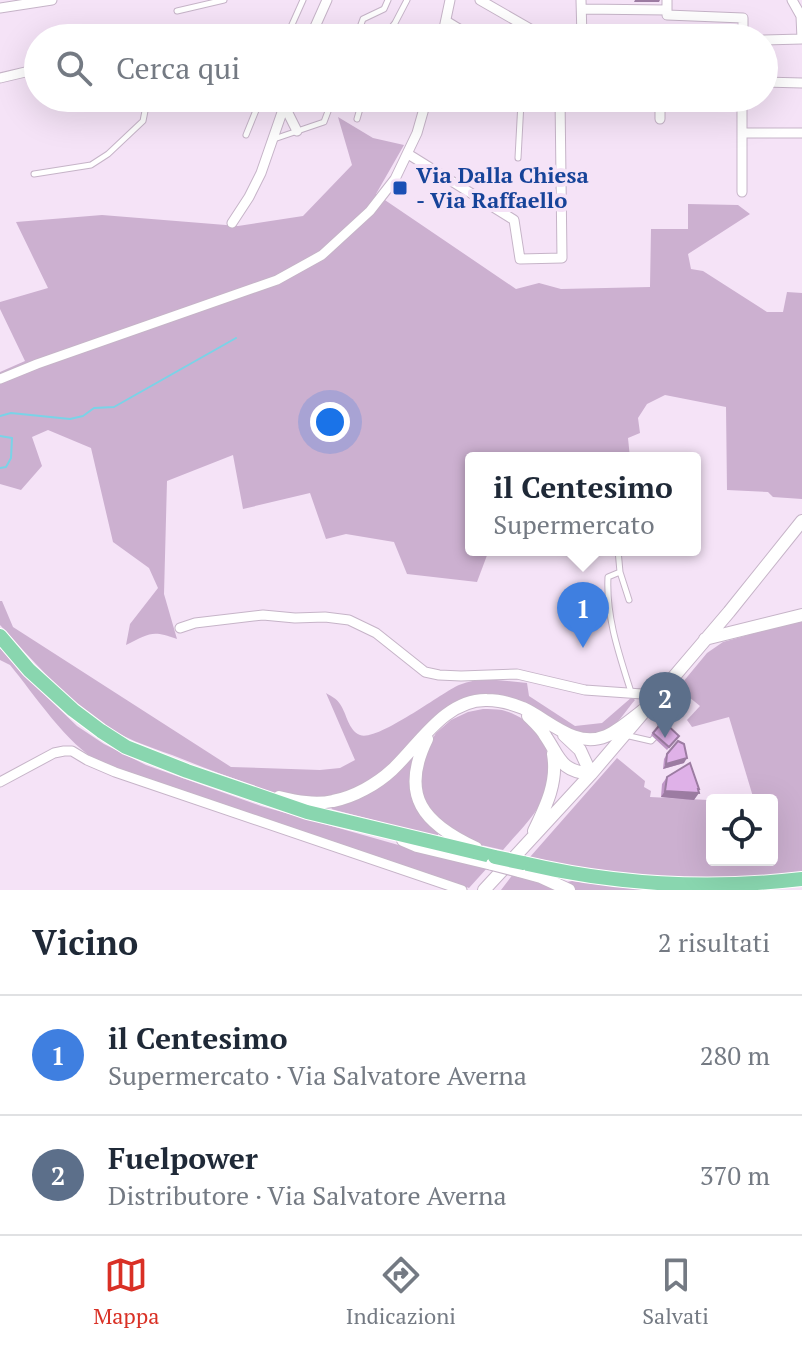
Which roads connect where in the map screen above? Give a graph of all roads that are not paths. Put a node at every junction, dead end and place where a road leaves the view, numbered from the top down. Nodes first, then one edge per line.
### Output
1 (52, 0) edge
2 (224, 0) edge
3 (303, 0) edge
4 (327, 0) edge
5 (388, 0) edge
6 (407, 0) edge
7 (450, 0) edge
8 (480, 0) edge
9 (792, 0) edge
10 (582, 4) edge
11 (667, 5) edge
12 (0, 8) edge
13 (177, 11) dead end
14 (446, 21) junction
15 (292, 24) edge
16 (316, 24) edge
17 (361, 24) edge
18 (394, 24) edge
19 (445, 24) edge
20 (451, 24) edge
21 (522, 24) edge
22 (743, 24) edge
23 (778, 40) edge
24 (24, 72) edge
25 (0, 78) edge
26 (778, 82) edge
27 (802, 83) edge
28 (145, 112) edge
29 (255, 112) edge
30 (283, 112) edge
31 (290, 112) edge
32 (328, 112) edge
33 (359, 112) edge
34 (423, 112) edge
35 (520, 112) edge
36 (559, 112) edge
37 (660, 112) edge
38 (742, 112) edge
39 (357, 119) dead end
40 (660, 119) dead end
41 (297, 131) junction
42 (742, 133) junction
43 (802, 133) edge
44 (246, 135) dead end
45 (274, 139) junction
46 (408, 154) junction
47 (518, 158) dead end
48 (34, 174) dead end
49 (742, 192) dead end
50 (232, 223) dead end
51 (0, 379) edge
52 (802, 521) edge
53 (619, 556) edge
54 (620, 572) junction
55 (629, 600) dead end
56 (802, 615) edge
57 (180, 628) dead end
58 (0, 636) edge
59 (705, 639) junction
60 (631, 693) junction
61 (655, 697) junction
62 (516, 706) junction
63 (646, 708) junction
64 (435, 726) junction
65 (556, 729) junction
66 (624, 735) junction
67 (551, 747) junction
68 (146, 756) junction
69 (591, 774) junction
70 (0, 782) edge
71 (530, 841) junction
72 (507, 864) junction
73 (802, 879) edge
74 (768, 885) junction
75 (462, 890) edge
76 (484, 890) edge
77 (491, 890) edge
78 (569, 890) edge
79 (752, 890) edge

1 - 12 street
2 - 13 lane
3 - 15 lane
4 - 16 street
5 - 17 lane
6 - 18 lane
7 - 14 street
8 - 21 street
9 - 23 street
10 - 11 street
11 - 22 street
14 - 19 street
14 - 20 street
24 - 25 street
26 - 27 street
28 - 48 lane
29 - 44 lane
30 - 45 street
31 - 41 street
32 - 41 lane
33 - 39 lane
34 - 46 street
35 - 47 lane
36 - 46 street
37 - 40 street
38 - 42 street
41 - 45 lane
42 - 43 street
42 - 49 street
45 - 50 street
46 - 51 street
52 - 59 main road
53 - 54 lane
54 - 55 lane
54 - 60 lane
56 - 59 main road
57 - 60 street
58 - 68 main road
59 - 61 main road
60 - 61 street
61 - 63 main road
61 - 66 lane
62 - 64 main road
62 - 65 main road
62 - 67 main road
63 - 65 main road
63 - 66 main road
64 - 68 main road
64 - 72 main road
65 - 69 main road
66 - 69 main road
67 - 69 main road
67 - 71 main road
68 - 72 main road
69 - 71 main road
70 - 75 street
71 - 72 main road
72 - 74 main road
72 - 76 main road
72 - 77 main road
72 - 78 main road
73 - 74 main road
74 - 79 main road

